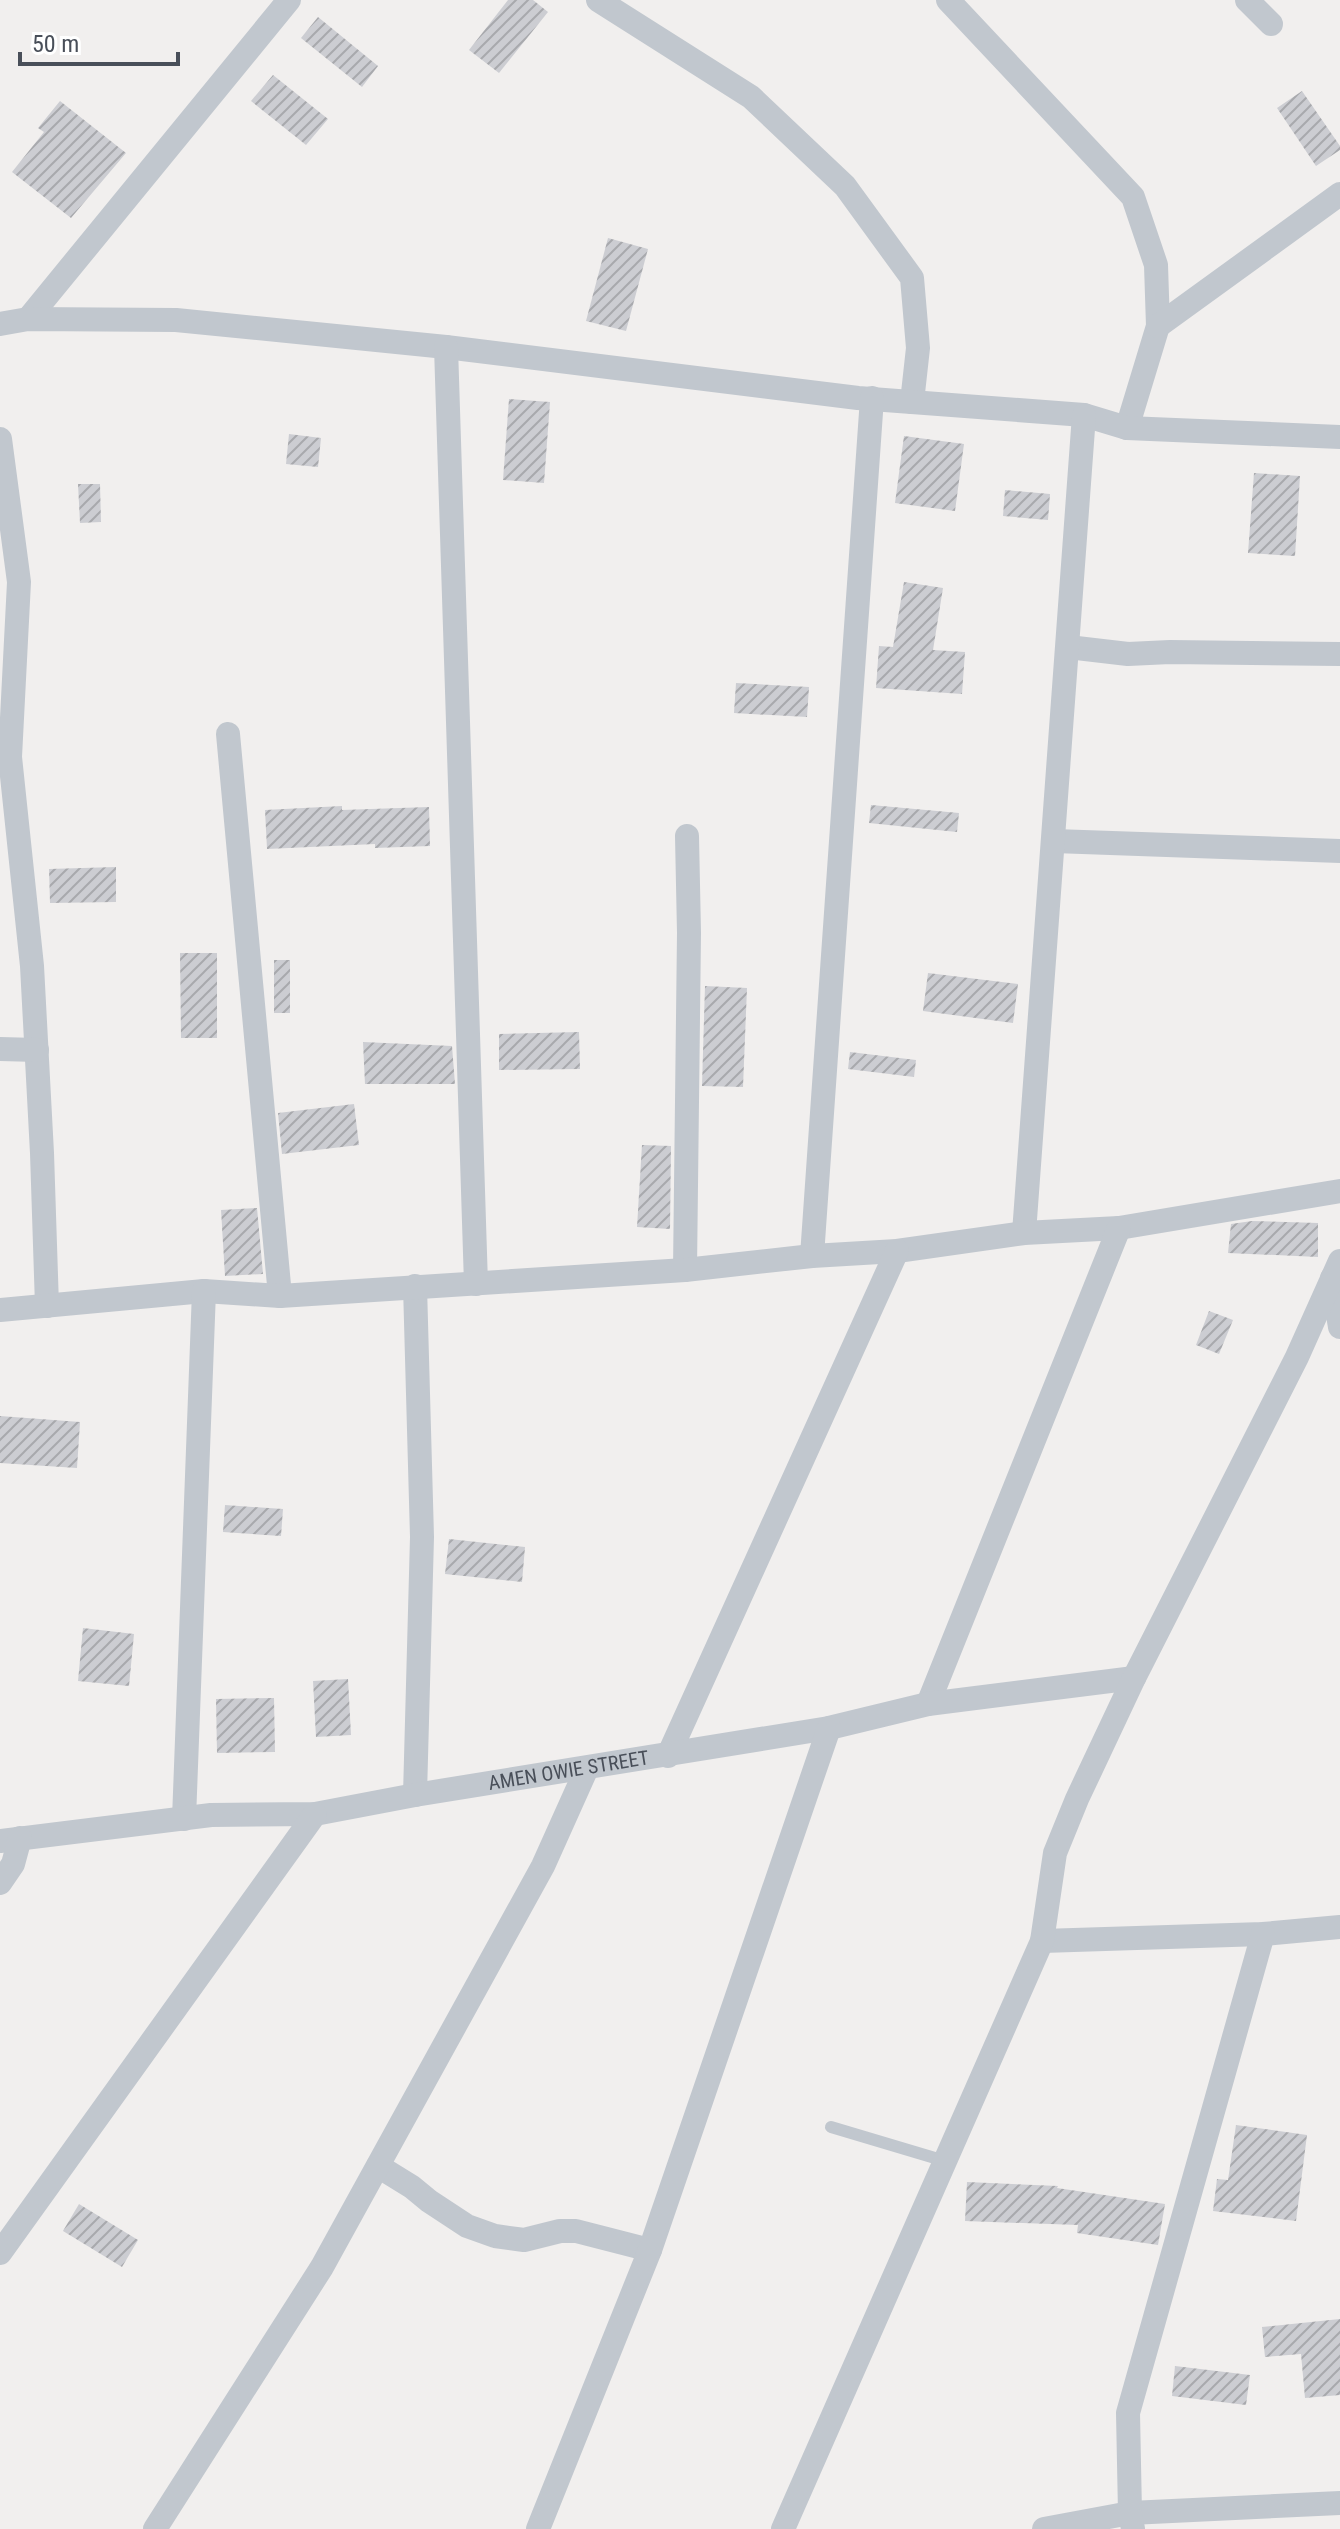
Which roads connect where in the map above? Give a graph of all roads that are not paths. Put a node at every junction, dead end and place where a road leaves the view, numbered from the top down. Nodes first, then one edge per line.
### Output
1 (289, 0) edge
2 (598, 0) edge
3 (948, 0) edge
4 (1247, 0) edge
5 (1271, 24) dead end
6 (1340, 194) edge
7 (28, 319) junction
8 (0, 324) edge
9 (1158, 326) junction
10 (446, 347) junction
11 (872, 398) junction
12 (912, 402) junction
13 (1084, 415) junction
14 (1127, 428) junction
15 (1340, 437) edge
16 (0, 439) edge
17 (8, 618) edge
18 (1068, 647) junction
19 (1340, 654) edge
20 (228, 734) dead end
21 (9, 835) edge
22 (687, 836) dead end
23 (1054, 841) junction
24 (1340, 851) edge
25 (0, 1049) edge
26 (37, 1050) junction
27 (1340, 1191) edge
28 (1119, 1228) junction
29 (1024, 1233) junction
30 (897, 1251) junction
31 (812, 1256) junction
32 (1336, 1269) edge
33 (685, 1270) junction
34 (476, 1284) junction
35 (415, 1286) junction
36 (204, 1291) junction
37 (280, 1296) junction
38 (47, 1306) junction
39 (0, 1310) edge
40 (1340, 1327) edge
41 (1134, 1678) junction
42 (928, 1704) junction
43 (829, 1728) junction
44 (668, 1756) junction
45 (587, 1768) junction
46 (415, 1795) junction
47 (315, 1814) junction
48 (184, 1819) junction
49 (10, 1839) edge
50 (0, 1883) edge
51 (1340, 1927) edge
52 (1263, 1934) junction
53 (1042, 1941) junction
54 (831, 2127) dead end
55 (945, 2161) junction
56 (378, 2166) junction
57 (650, 2250) junction
58 (0, 2253) edge
59 (1340, 2503) edge
60 (1132, 2521) edge
61 (155, 2529) edge
62 (538, 2529) edge
63 (783, 2529) edge
64 (1044, 2529) edge

1 - 7 street
2 - 12 street
3 - 9 street
4 - 5 street
6 - 9 street
7 - 8 street
7 - 10 street
9 - 14 street
10 - 11 street
10 - 34 street
11 - 12 street
11 - 31 street
12 - 13 street
13 - 14 street
13 - 18 street
14 - 15 street
16 - 17 street
17 - 21 street
18 - 19 street
18 - 23 street
20 - 37 street
21 - 26 street
22 - 33 street
23 - 24 street
23 - 29 street
25 - 26 street
26 - 38 street
27 - 28 street
28 - 29 street
28 - 42 street
29 - 30 street
30 - 31 street
30 - 44 street
31 - 33 street
32 - 40 street
32 - 41 street
33 - 34 street
34 - 35 street
35 - 37 street
35 - 46 street
36 - 37 street
36 - 38 street
36 - 48 street
38 - 39 street
41 - 42 street, AMEN OWIE STREET
41 - 53 street
42 - 43 street, AMEN OWIE STREET
43 - 44 street, AMEN OWIE STREET
43 - 57 street
44 - 45 street, AMEN OWIE STREET
45 - 46 street, AMEN OWIE STREET
45 - 56 street
46 - 47 street, AMEN OWIE STREET
47 - 48 street, AMEN OWIE STREET
47 - 58 street
48 - 49 street, AMEN OWIE STREET
49 - 50 street
51 - 52 street
52 - 53 street
52 - 60 street
53 - 55 street
54 - 55 lane
55 - 63 street
56 - 57 street
56 - 61 street
57 - 62 street
59 - 60 street
60 - 64 street

